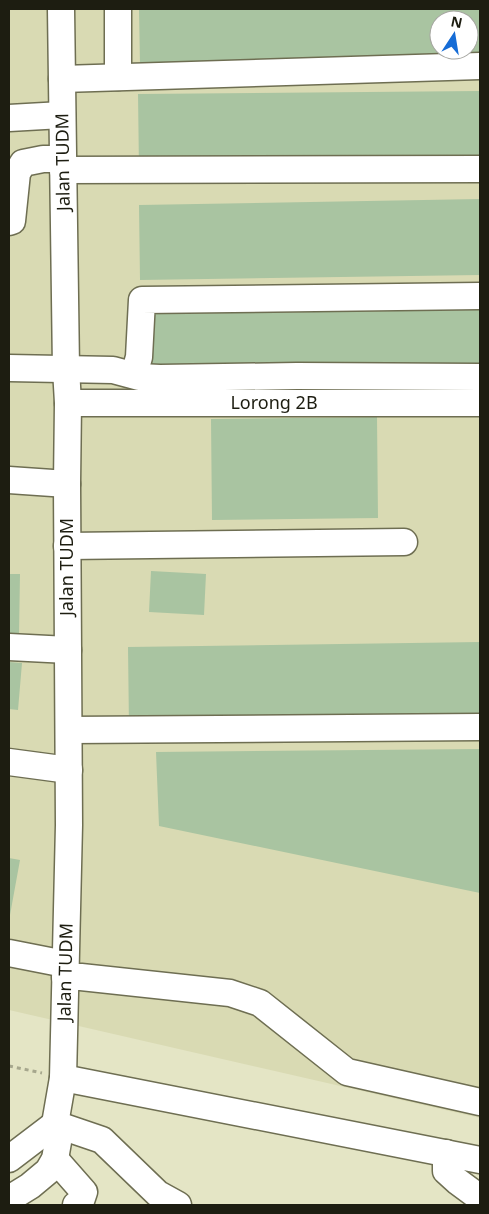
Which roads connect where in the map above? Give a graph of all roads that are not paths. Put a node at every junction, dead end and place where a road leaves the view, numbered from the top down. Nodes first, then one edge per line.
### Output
1 (61, 9) edge
2 (118, 9) edge
3 (480, 66) edge
4 (118, 77) junction
5 (62, 79) junction
6 (62, 115) junction
7 (9, 118) edge
8 (63, 165) junction
9 (480, 169) edge
10 (9, 222) edge
11 (480, 296) edge
12 (9, 368) edge
13 (66, 369) junction
14 (134, 375) junction
15 (480, 378) edge
16 (480, 402) edge
17 (68, 403) junction
18 (9, 480) edge
19 (67, 484) junction
20 (404, 542) dead end
21 (67, 546) junction
22 (9, 647) edge
23 (68, 650) junction
24 (480, 727) edge
25 (69, 730) junction
26 (9, 762) edge
27 (69, 770) junction
28 (9, 953) edge
29 (65, 970) junction
30 (63, 1078) junction
31 (480, 1102) edge
32 (55, 1124) junction
33 (446, 1153) junction
34 (9, 1159) edge
35 (55, 1159) junction
36 (480, 1160) edge
37 (480, 1198) edge
38 (9, 1199) edge
39 (76, 1205) edge
40 (178, 1205) edge

1 - 5 street, Jalan TUDM
2 - 4 street
3 - 4 street
4 - 5 street
5 - 6 street, Jalan TUDM
6 - 7 street
6 - 8 street, Jalan TUDM
8 - 9 street
8 - 10 street
8 - 13 street, Jalan TUDM
11 - 14 street
12 - 13 street
13 - 14 street
13 - 17 street, Jalan TUDM
14 - 15 street
16 - 17 street, Lorong 2B
17 - 19 street, Jalan TUDM
18 - 19 street
19 - 21 street, Jalan TUDM
20 - 21 street
21 - 23 street, Jalan TUDM
22 - 23 street
23 - 25 street, Jalan TUDM
24 - 25 street
25 - 27 street, Jalan TUDM
26 - 27 street
27 - 29 street, Jalan TUDM
28 - 29 street
29 - 30 street, Jalan TUDM
29 - 31 street
30 - 32 street, Jalan TUDM
30 - 33 street
32 - 34 street
32 - 35 street, Jalan TUDM
32 - 40 street
33 - 36 street
33 - 37 street
35 - 38 street
35 - 39 street

